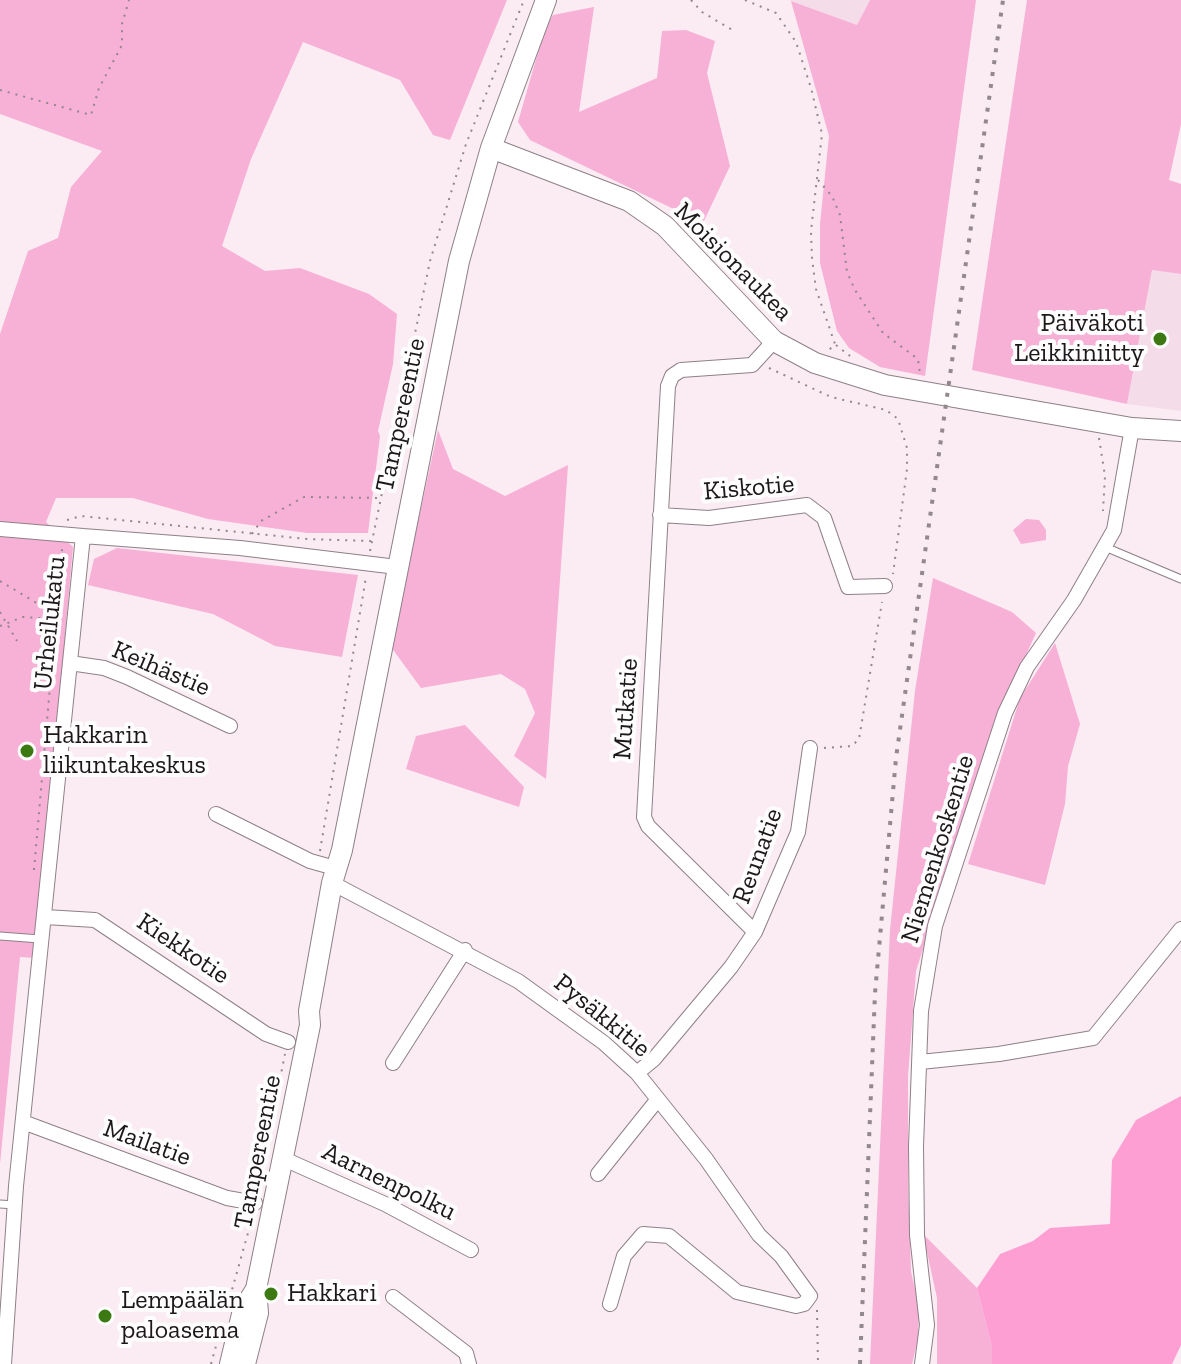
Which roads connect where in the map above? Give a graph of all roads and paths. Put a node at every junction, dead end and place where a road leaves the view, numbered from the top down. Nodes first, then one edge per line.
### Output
1 (129, 0) edge
2 (524, 0) edge
3 (546, 0) edge
4 (691, 0) edge
5 (745, 0) edge
6 (734, 31) dead end
7 (0, 90) edge
8 (491, 148) junction
9 (817, 180) junction
10 (826, 316) dead end
11 (774, 341) junction
12 (758, 362) junction
13 (920, 379) dead end
14 (1098, 421) junction
15 (1132, 428) junction
16 (1181, 431) edge
17 (382, 498) junction
18 (1103, 513) dead end
19 (660, 515) junction
20 (0, 529) edge
21 (63, 534) junction
22 (252, 534) junction
23 (83, 536) junction
24 (372, 541) junction
25 (1105, 547) junction
26 (368, 562) junction
27 (397, 567) junction
28 (1181, 579) edge
29 (0, 581) edge
30 (885, 586) junction
31 (57, 608) junction
32 (0, 612) edge
33 (56, 619) junction
34 (8, 621) junction
35 (0, 626) edge
36 (17, 641) dead end
37 (70, 663) junction
38 (230, 726) dead end
39 (810, 748) joint
40 (216, 814) dead end
41 (334, 870) junction
42 (33, 878) dead end
43 (45, 917) junction
44 (1181, 929) edge
45 (755, 932) junction
46 (0, 936) edge
47 (42, 939) junction
48 (465, 950) junction
49 (288, 1042) joint
50 (920, 1062) junction
51 (393, 1063) dead end
52 (637, 1073) junction
53 (658, 1099) junction
54 (23, 1122) junction
55 (284, 1159) junction
56 (598, 1174) dead end
57 (255, 1203) junction
58 (7, 1204) edge
59 (471, 1250) dead end
60 (256, 1289) junction
61 (810, 1296) junction
62 (393, 1297) dead end
63 (229, 1299) dead end
64 (610, 1304) dead end
65 (220, 1334) dead end
66 (4, 1364) edge
67 (211, 1364) edge
68 (230, 1364) edge
69 (245, 1364) edge
70 (469, 1364) edge
71 (818, 1364) edge
72 (922, 1364) edge

1 - 7 path
2 - 17 path
3 - 8 main road, Tampereentie
4 - 6 path
5 - 9 path
8 - 11 main road, Moisionaukea
8 - 27 main road, Tampereentie
9 - 10 path
9 - 13 path
11 - 12 street
11 - 14 main road, Moisionaukea
12 - 19 street, Mutkatie
12 - 30 path
14 - 15 main road, Moisionaukea
14 - 18 path
15 - 16 main road, Moisionaukea
15 - 25 street, Niemenkoskentie
17 - 22 path
17 - 24 path
19 - 30 street, Kiskotie
19 - 45 street, Mutkatie
20 - 21 street
21 - 22 path
21 - 23 street
21 - 31 path
22 - 24 path
23 - 26 street, Urheilukatu
23 - 37 street, Urheilukatu
24 - 26 path
25 - 28 lane
25 - 50 street, Niemenkoskentie
26 - 27 street, Urheilukatu
26 - 41 path
27 - 41 main road, Tampereentie
29 - 31 path
30 - 39 path
31 - 33 path
32 - 34 path
33 - 34 path
33 - 42 path
34 - 35 path
34 - 36 path
37 - 38 street, Keihästie
37 - 43 street, Urheilukatu
39 - 45 street, Reunatie
40 - 41 street, Pysäkkitie
41 - 48 street, Pysäkkitie
41 - 55 main road, Tampereentie
43 - 47 street, Urheilukatu
43 - 49 street, Kiekkotie
44 - 50 street
45 - 52 street
46 - 47 lane
47 - 54 street, Urheilukatu
48 - 51 street
48 - 52 street, Pysäkkitie
49 - 57 path
50 - 72 street, Niemenkoskentie
52 - 53 street, Pysäkkitie
53 - 56 street
53 - 61 street, Pysäkkitie
54 - 57 street, Mailatie
54 - 58 street, Urheilukatu
55 - 59 street, Aarnenpolku
55 - 60 main road, Tampereentie
57 - 63 path
58 - 66 street, Urheilukatu
60 - 68 main road, Tampereentie
60 - 69 main road, Tampereentie
61 - 64 street
61 - 71 path
62 - 70 street
65 - 67 path

